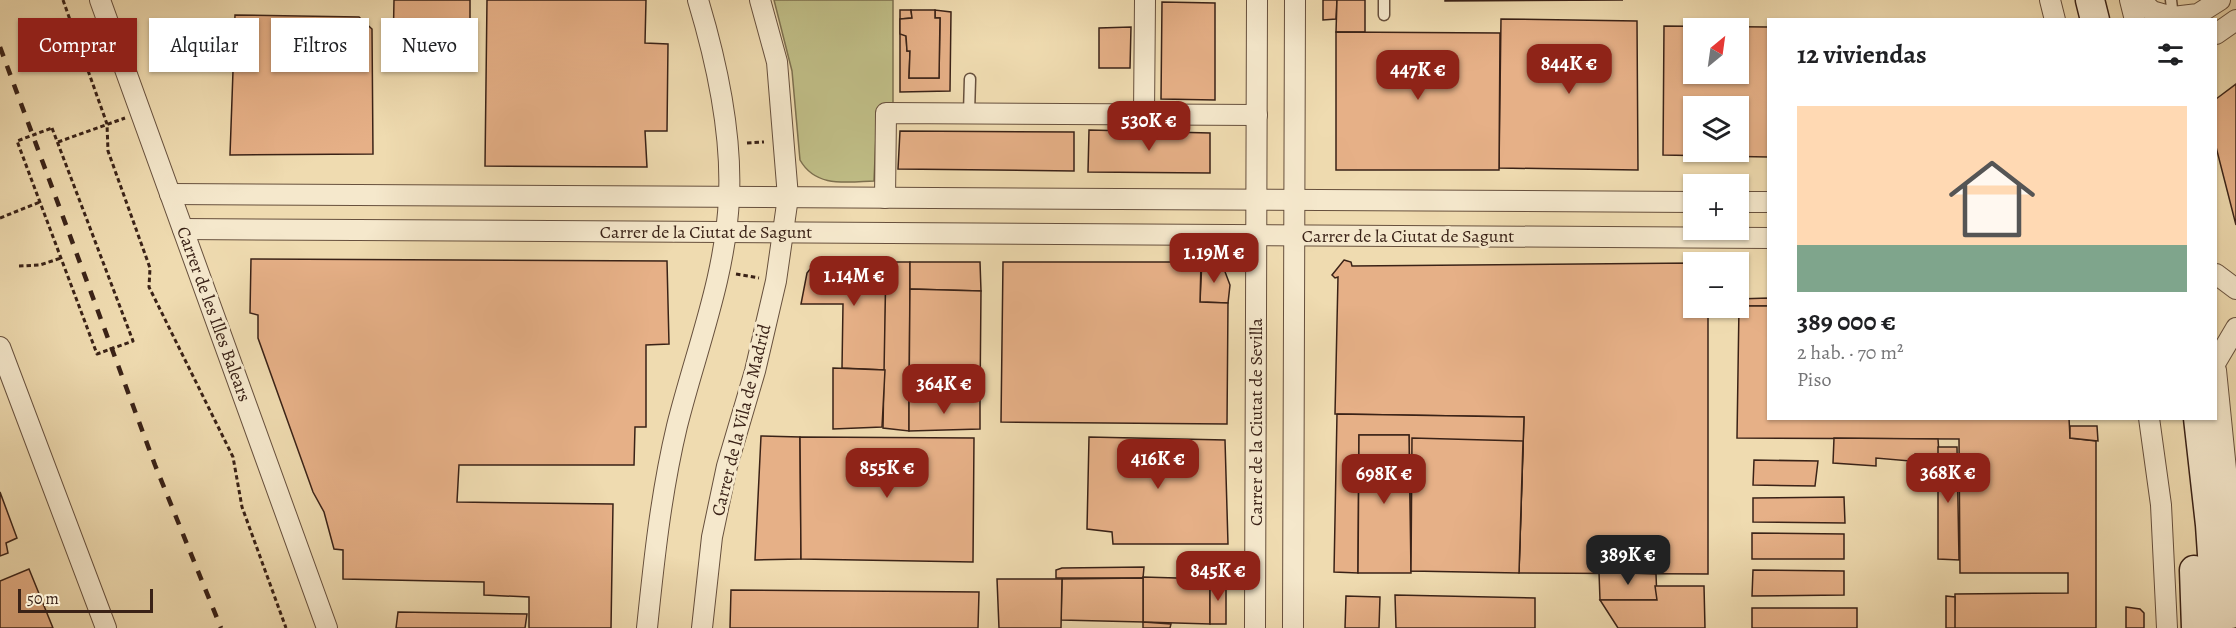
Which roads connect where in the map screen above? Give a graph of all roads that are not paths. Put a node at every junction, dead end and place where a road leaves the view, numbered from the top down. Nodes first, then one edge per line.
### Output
1 (100, 0) edge
2 (699, 0) edge
3 (760, 0) edge
4 (1145, 0) edge
5 (1257, 0) edge
6 (1295, 0) edge
7 (1384, 0) edge
8 (2050, 0) edge
9 (2090, 0) edge
10 (2130, 0) edge
11 (2140, 0) edge
12 (2220, 0) edge
13 (2172, 8) edge
14 (1384, 15) dead end
15 (2200, 17) edge
16 (2054, 18) edge
17 (2094, 18) edge
18 (2134, 18) edge
19 (2144, 18) edge
20 (2236, 20) edge
21 (2217, 33) edge
22 (970, 79) dead end
23 (969, 114) junction
24 (1144, 115) junction
25 (1257, 116) junction
26 (170, 194) junction
27 (729, 197) junction
28 (788, 197) junction
29 (885, 198) junction
30 (1256, 200) junction
31 (1294, 200) junction
32 (1683, 202) edge
33 (1749, 202) edge
34 (1767, 202) edge
35 (183, 229) junction
36 (725, 232) junction
37 (784, 233) junction
38 (1256, 235) junction
39 (1294, 236) junction
40 (1767, 238) edge
41 (2217, 275) edge
42 (2236, 289) edge
43 (2236, 328) edge
44 (0, 347) edge
45 (2217, 360) edge
46 (2217, 379) edge
47 (2149, 420) edge
48 (2187, 420) edge
49 (2198, 420) edge
50 (2235, 564) edge
51 (106, 628) edge
52 (327, 628) edge
53 (647, 628) edge
54 (702, 628) edge
55 (1255, 628) edge
56 (1293, 628) edge
57 (2167, 628) edge
58 (2196, 628) edge
59 (2217, 628) edge
60 (2230, 628) edge

1 - 26 street, Carrer de les Illes Balears
2 - 27 street
3 - 28 street, Carrer de la Vila de Madrid
4 - 24 street
5 - 25 street, Carrer de la Ciutat de Sevilla
6 - 31 street, Carrer de la Ciutat de Sevilla
7 - 14 lane
8 - 16 street
9 - 17 street
10 - 18 street
10 - 19 lane
11 - 13 street
12 - 15 street
13 - 15 street
20 - 21 street
22 - 23 lane
23 - 24 street
23 - 29 street
24 - 25 street
25 - 30 street, Carrer de la Ciutat de Sevilla
26 - 27 street, Carrer de la Ciutat de Sagunt
26 - 35 street, Carrer de les Illes Balears
27 - 28 street, Carrer de la Ciutat de Sagunt
27 - 36 street
28 - 29 street, Carrer de la Ciutat de Sagunt
28 - 37 street, Carrer de la Vila de Madrid
29 - 30 street, Carrer de la Ciutat de Sagunt
30 - 31 street, Carrer de la Ciutat de Sagunt
30 - 38 street, Carrer de la Ciutat de Sevilla
31 - 32 street, Carrer de la Ciutat de Sagunt
31 - 39 street, Carrer de la Ciutat de Sevilla
33 - 34 street
35 - 36 street, Carrer de la Ciutat de Sagunt
35 - 52 street, Carrer de les Illes Balears
36 - 37 street, Carrer de la Ciutat de Sagunt
36 - 53 street
37 - 38 street, Carrer de la Ciutat de Sagunt
37 - 54 street, Carrer de la Vila de Madrid
38 - 39 street, Carrer de la Ciutat de Sagunt
38 - 55 street, Carrer de la Ciutat de Sevilla
39 - 40 street, Carrer de la Ciutat de Sagunt
39 - 56 street, Carrer de la Ciutat de Sevilla
41 - 42 street
43 - 45 street
44 - 51 street
46 - 50 street
47 - 57 street
48 - 58 street
49 - 59 street
50 - 60 street

